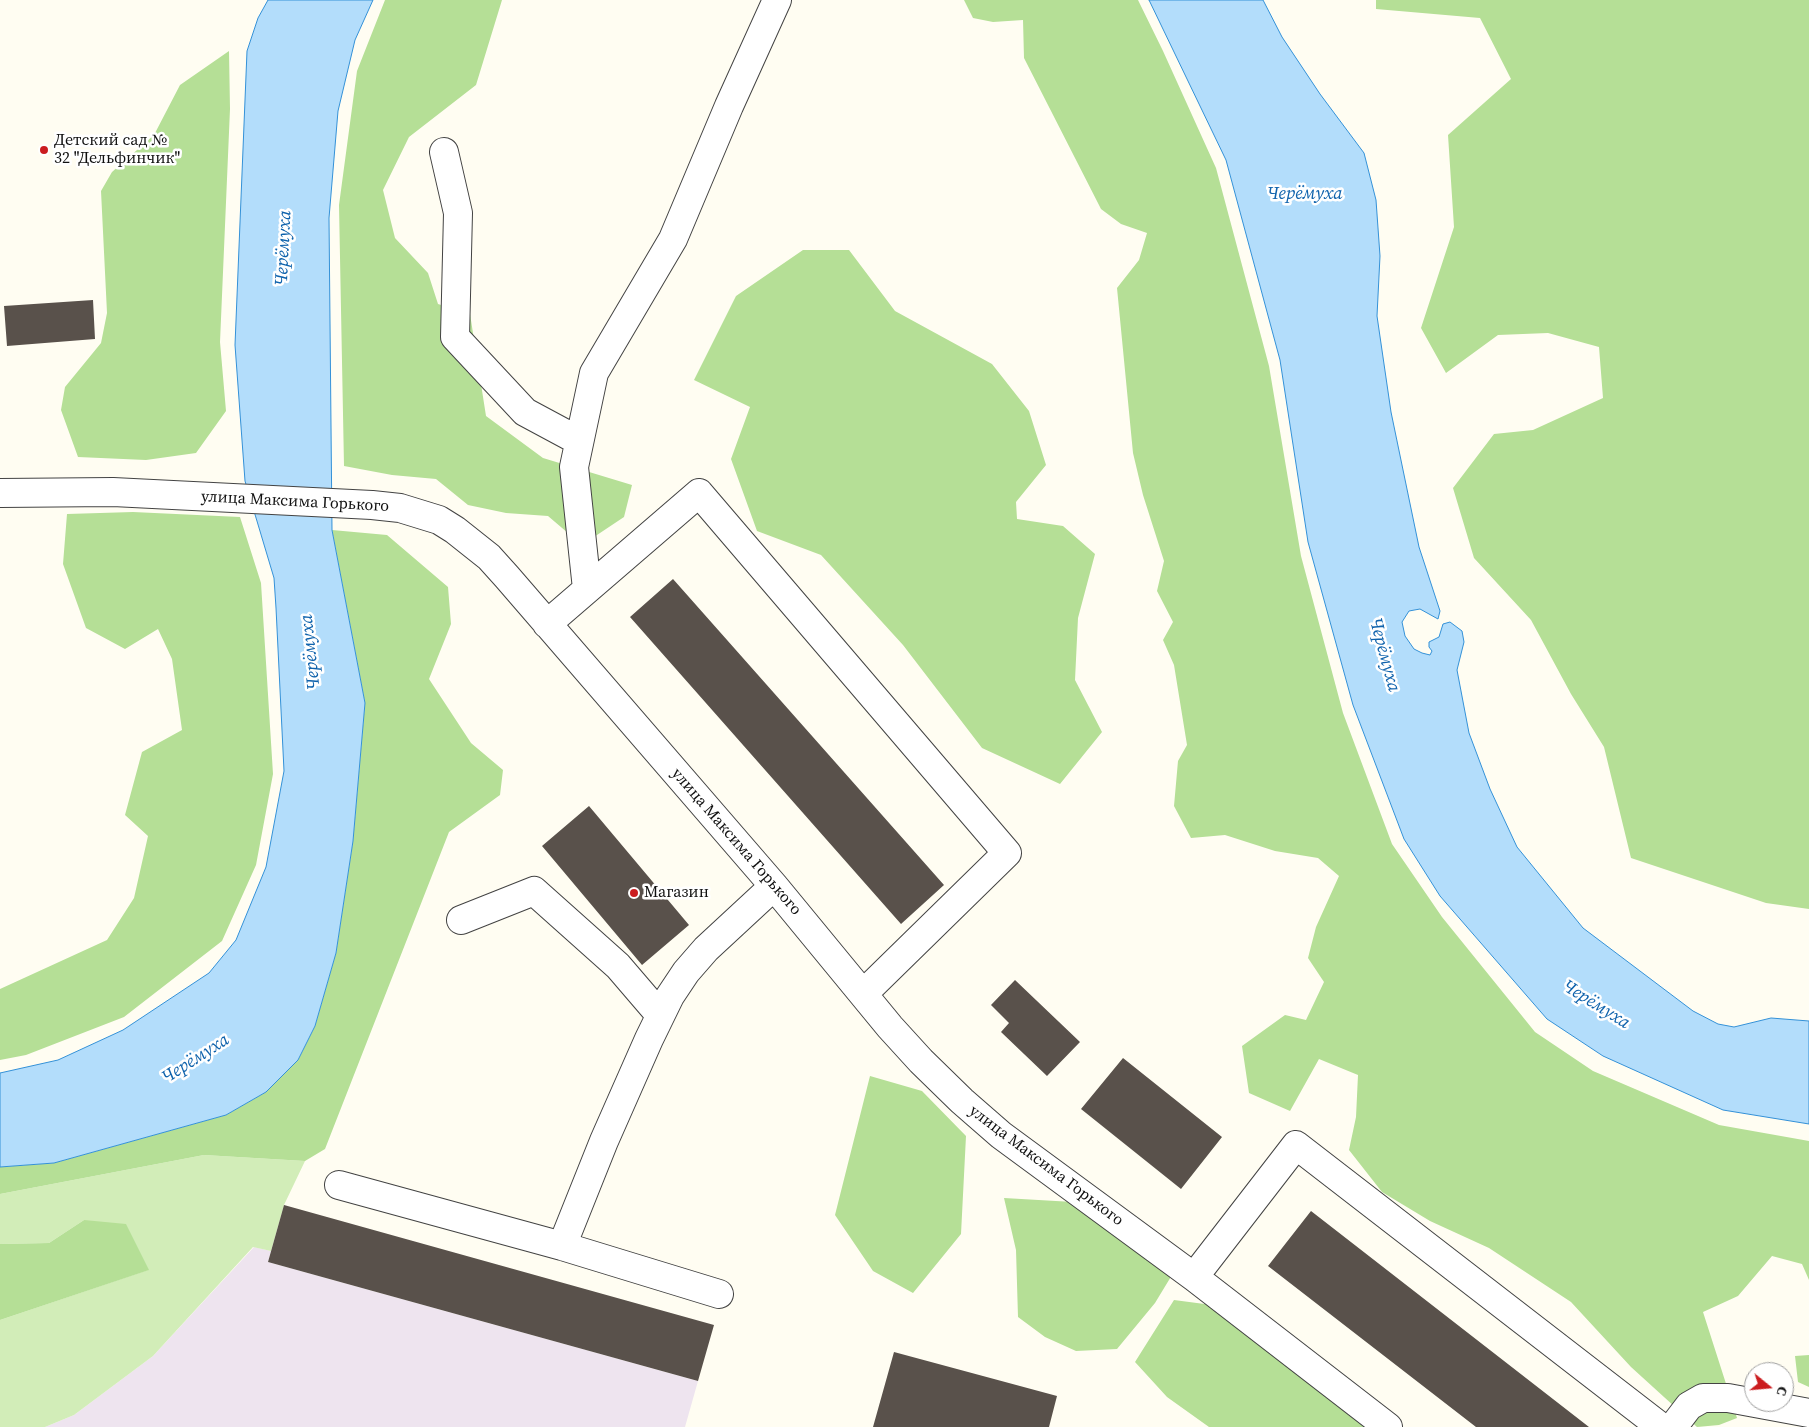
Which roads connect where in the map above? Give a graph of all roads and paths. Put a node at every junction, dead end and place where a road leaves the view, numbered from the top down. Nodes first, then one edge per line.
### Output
1 (777, 0) edge
2 (444, 152) dead end
3 (580, 441) junction
4 (0, 493) edge
5 (587, 589) junction
6 (547, 624) junction
7 (774, 886) junction
8 (461, 920) dead end
9 (863, 994) junction
10 (660, 1015) junction
11 (339, 1185) dead end
12 (562, 1246) junction
13 (1194, 1277) junction
14 (719, 1294) dead end
15 (1809, 1413) edge
16 (1388, 1427) edge
17 (1661, 1427) edge
18 (1673, 1427) edge

1 - 3 street
2 - 3 street
3 - 5 street
4 - 6 street, улица Максима Горького
5 - 6 street
5 - 9 street
6 - 7 street, улица Максима Горького
7 - 9 street, улица Максима Горького
7 - 10 street
8 - 10 street
9 - 13 street, улица Максима Горького
10 - 12 street
11 - 12 street
12 - 14 street
13 - 16 street, улица Максима Горького
13 - 17 street
15 - 18 street

